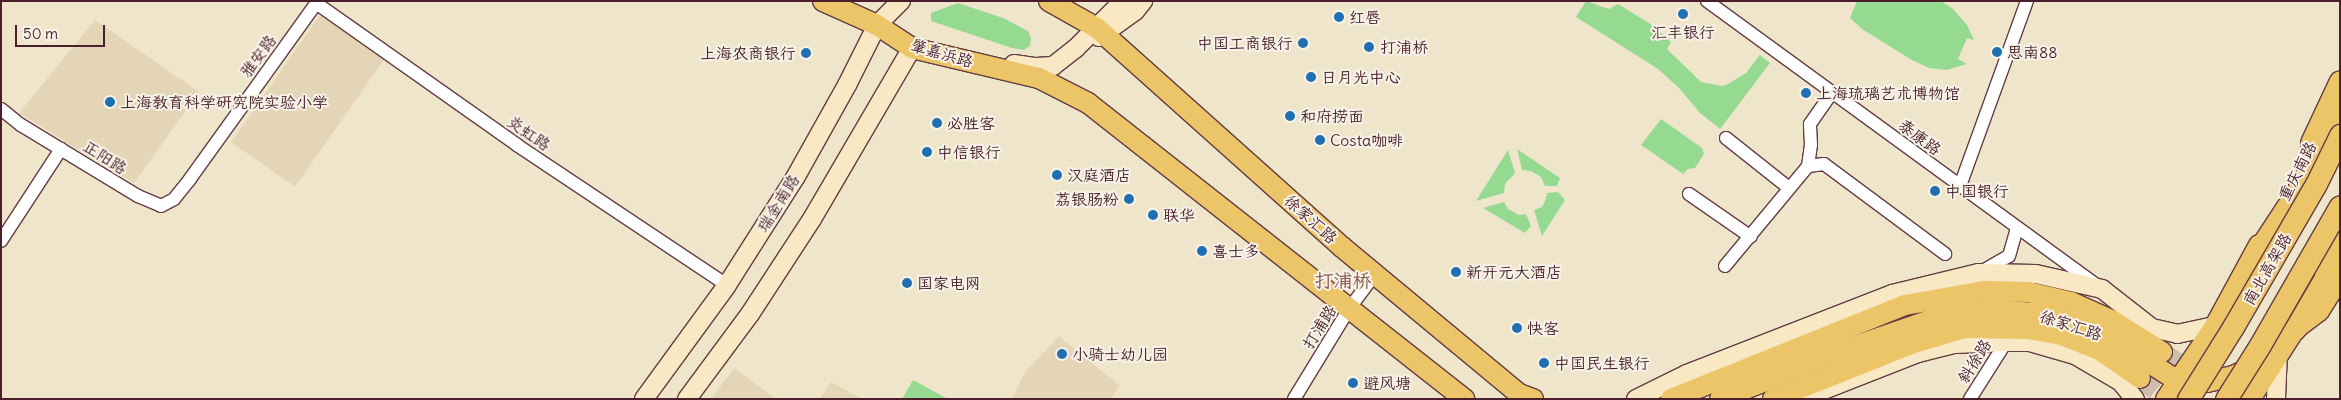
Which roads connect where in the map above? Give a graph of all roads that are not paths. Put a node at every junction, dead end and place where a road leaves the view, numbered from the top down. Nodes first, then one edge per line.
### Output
1 (823, 1) edge
2 (901, 1) edge
3 (1049, 1) edge
4 (1123, 1) edge
5 (1143, 1) edge
6 (1707, 1) edge
7 (2027, 1) edge
8 (317, 2) edge
9 (877, 25) junction
10 (1101, 31) junction
11 (912, 48) junction
12 (2340, 81) edge
13 (1832, 93) junction
14 (2340, 107) edge
15 (1, 109) edge
16 (2340, 123) edge
17 (2340, 135) edge
18 (1726, 138) dead end
19 (60, 149) junction
20 (1808, 166) junction
21 (190, 179) joint
22 (1960, 186) junction
23 (1789, 188) junction
24 (1689, 194) dead end
25 (2340, 206) edge
26 (2017, 228) junction
27 (2340, 234) edge
28 (1751, 237) junction
29 (1, 241) edge
30 (2340, 252) edge
31 (1945, 254) dead end
32 (2252, 260) junction
33 (1725, 266) dead end
34 (1979, 273) junction
35 (1375, 274) junction
36 (2340, 278) edge
37 (727, 285) junction
38 (2102, 289) junction
39 (1349, 309) junction
40 (2215, 326) junction
41 (2295, 329) junction
42 (2006, 342) junction
43 (2162, 352) tunnel mouth
44 (2278, 352) junction
45 (2140, 378) tunnel mouth
46 (2183, 390) edge
47 (644, 399) edge
48 (687, 399) edge
49 (1294, 399) edge
50 (1464, 399) edge
51 (1533, 399) edge
52 (1636, 399) edge
53 (1671, 399) edge
54 (1720, 399) edge
55 (1774, 399) edge
56 (1800, 399) edge
57 (1970, 399) edge
58 (2136, 399) edge
59 (2166, 399) edge
60 (2226, 399) edge
61 (2250, 399) edge
62 (2259, 399) edge
63 (2276, 399) edge

1 - 9 main road, 肇嘉浜路
2 - 9 main road, 瑞金南路
3 - 10 main road
4 - 10 main road
5 - 10 main road
6 - 13 street, 泰康路
7 - 22 street
8 - 21 street, 雅安路
8 - 37 street, 炎虹路
9 - 11 main road, 肇嘉浜路
9 - 37 main road, 瑞金南路
10 - 11 main road
10 - 35 main road, 徐家汇路
11 - 39 main road, 肇嘉浜路
11 - 48 main road
12 - 32 main road, 重庆南路
13 - 20 street
13 - 22 street, 泰康路
14 - 32 highway
15 - 19 street, 正阳路
16 - 32 main road, 重庆南路
17 - 46 highway, 南北高架路, bridge
18 - 23 street
19 - 21 street, 正阳路
19 - 29 street
20 - 23 street
20 - 31 street
22 - 26 street, 泰康路
23 - 28 street
24 - 28 street
25 - 60 highway, 南北高架路, bridge
26 - 34 street
26 - 38 street, 泰康路
27 - 41 main road
28 - 33 street
30 - 41 highway
32 - 40 main road, 重庆南路
34 - 38 main road
34 - 52 main road
35 - 39 street, 打浦路
35 - 51 main road, 徐家汇路
36 - 41 main road
37 - 47 main road, 瑞金南路
38 - 40 main road
39 - 49 street, 打浦路
39 - 50 main road
40 - 46 main road, 重庆南路
41 - 44 main road
42 - 56 main road, 徐家汇路
42 - 57 street, 斜徐路
42 - 58 main road, 徐家汇路
43 - 53 main road, 徐家汇路
44 - 46 main road
44 - 61 main road
44 - 62 main road
44 - 63 main road
45 - 55 main road, 徐家汇路
46 - 54 main road, 徐家汇路
46 - 59 main road, 重庆南路

